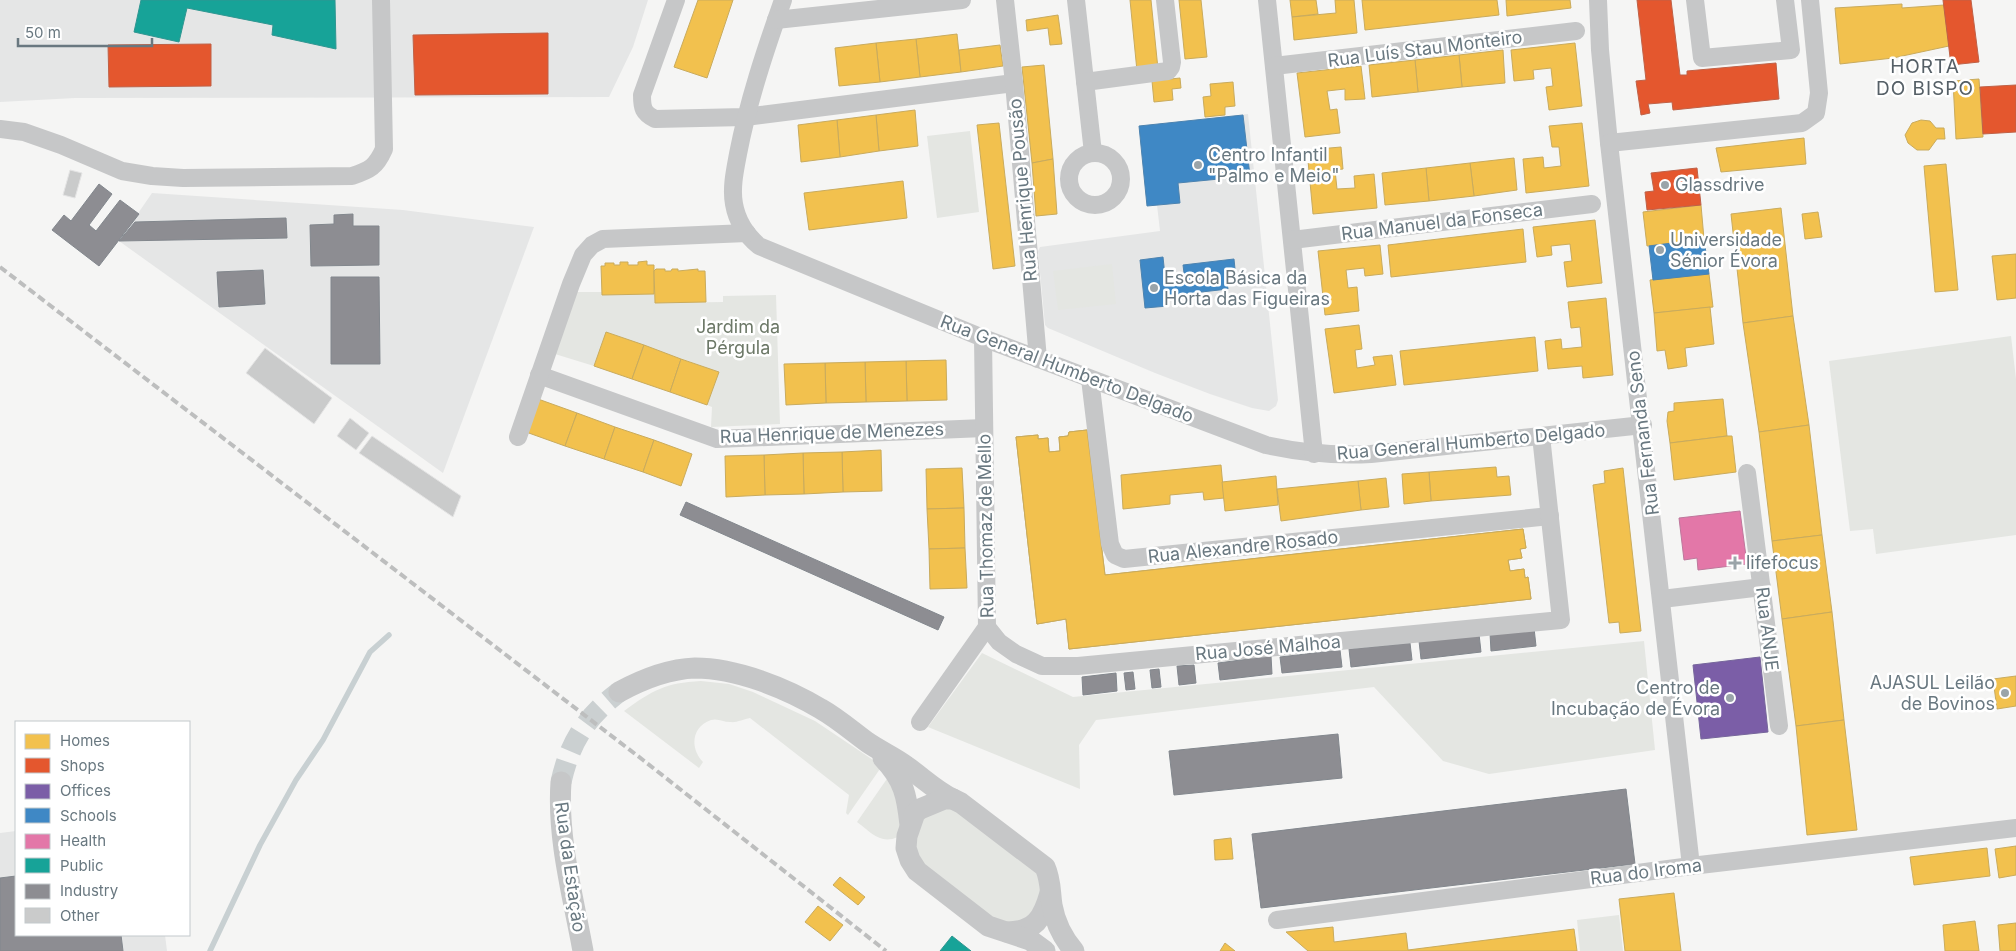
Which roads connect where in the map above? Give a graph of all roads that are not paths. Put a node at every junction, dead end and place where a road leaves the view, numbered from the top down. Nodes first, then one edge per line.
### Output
1 (381, 0) edge
2 (676, 0) edge
3 (783, 0) edge
4 (962, 0) edge
5 (1005, 0) edge
6 (1076, 0) edge
7 (1165, 0) edge
8 (1267, 0) edge
9 (1598, 0) edge
10 (1695, 0) edge
11 (1785, 0) edge
12 (1810, 0) edge
13 (776, 20) junction
14 (1576, 31) dead end
15 (1274, 66) junction
16 (1085, 82) junction
17 (1014, 83) junction
18 (745, 117) junction
19 (0, 129) edge
20 (1609, 143) junction
21 (1093, 153) dead end
22 (1592, 204) dead end
23 (747, 233) junction
24 (1292, 240) junction
25 (983, 338) junction
26 (1038, 359) junction
27 (539, 375) junction
28 (1090, 379) junction
29 (1643, 425) junction
30 (984, 428) junction
31 (1541, 436) junction
32 (518, 437) dead end
33 (1314, 454) junction
34 (1747, 473) dead end
35 (1550, 516) junction
36 (1762, 587) junction
37 (1662, 599) junction
38 (987, 627) junction
39 (619, 692) tunnel mouth
40 (920, 722) dead end
41 (1779, 726) dead end
42 (869, 743) junction
43 (561, 782) tunnel mouth
44 (953, 799) junction
45 (910, 824) junction
46 (2016, 828) edge
47 (1692, 866) junction
48 (1051, 889) junction
49 (1277, 920) dead end
50 (997, 930) junction
51 (583, 951) edge
52 (1045, 951) edge
53 (1074, 951) edge

1 - 19 street
2 - 18 street, Rua Henrique Pousão
3 - 13 street, Rua General Humberto Delgado
4 - 13 street
5 - 17 street
6 - 16 street
7 - 16 street
8 - 15 street
9 - 20 street, Rua Fernanda Seno
10 - 11 street
12 - 20 street
13 - 18 street, Rua General Humberto Delgado
14 - 15 street, Rua Luís Stau Monteiro
15 - 24 street
16 - 21 street
17 - 18 street, Rua Henrique Pousão
17 - 26 street, Rua Henrique Pousão
18 - 23 street, Rua General Humberto Delgado
20 - 29 street, Rua Fernanda Seno
22 - 24 street, Rua Manuel da Fonseca
23 - 25 street, Rua General Humberto Delgado
23 - 27 street
24 - 33 street
25 - 26 street, Rua General Humberto Delgado
25 - 30 street, Rua Thomaz de Mello
26 - 28 street, Rua General Humberto Delgado
27 - 30 street, Rua Henrique de Menezes
27 - 32 street
28 - 33 street, Rua General Humberto Delgado
28 - 35 street, Rua Alexandre Rosado
29 - 31 street, Rua General Humberto Delgado
29 - 37 street, Rua Fernanda Seno
30 - 38 street, Rua Thomaz de Mello
31 - 33 street, Rua General Humberto Delgado
31 - 35 street
34 - 36 street, Rua ANJE
35 - 38 street, Rua José Malhoa
36 - 37 street
36 - 41 street, Rua ANJE
37 - 47 street, Rua Fernanda Seno
38 - 40 street, Rua Thomaz de Mello
39 - 42 street
42 - 44 street
42 - 45 street
43 - 51 street, Rua da Estação
44 - 45 street
44 - 48 street
45 - 50 street
46 - 47 street, Rua do Iroma
47 - 49 street, Rua do Iroma
48 - 50 street
48 - 53 street
50 - 52 street

